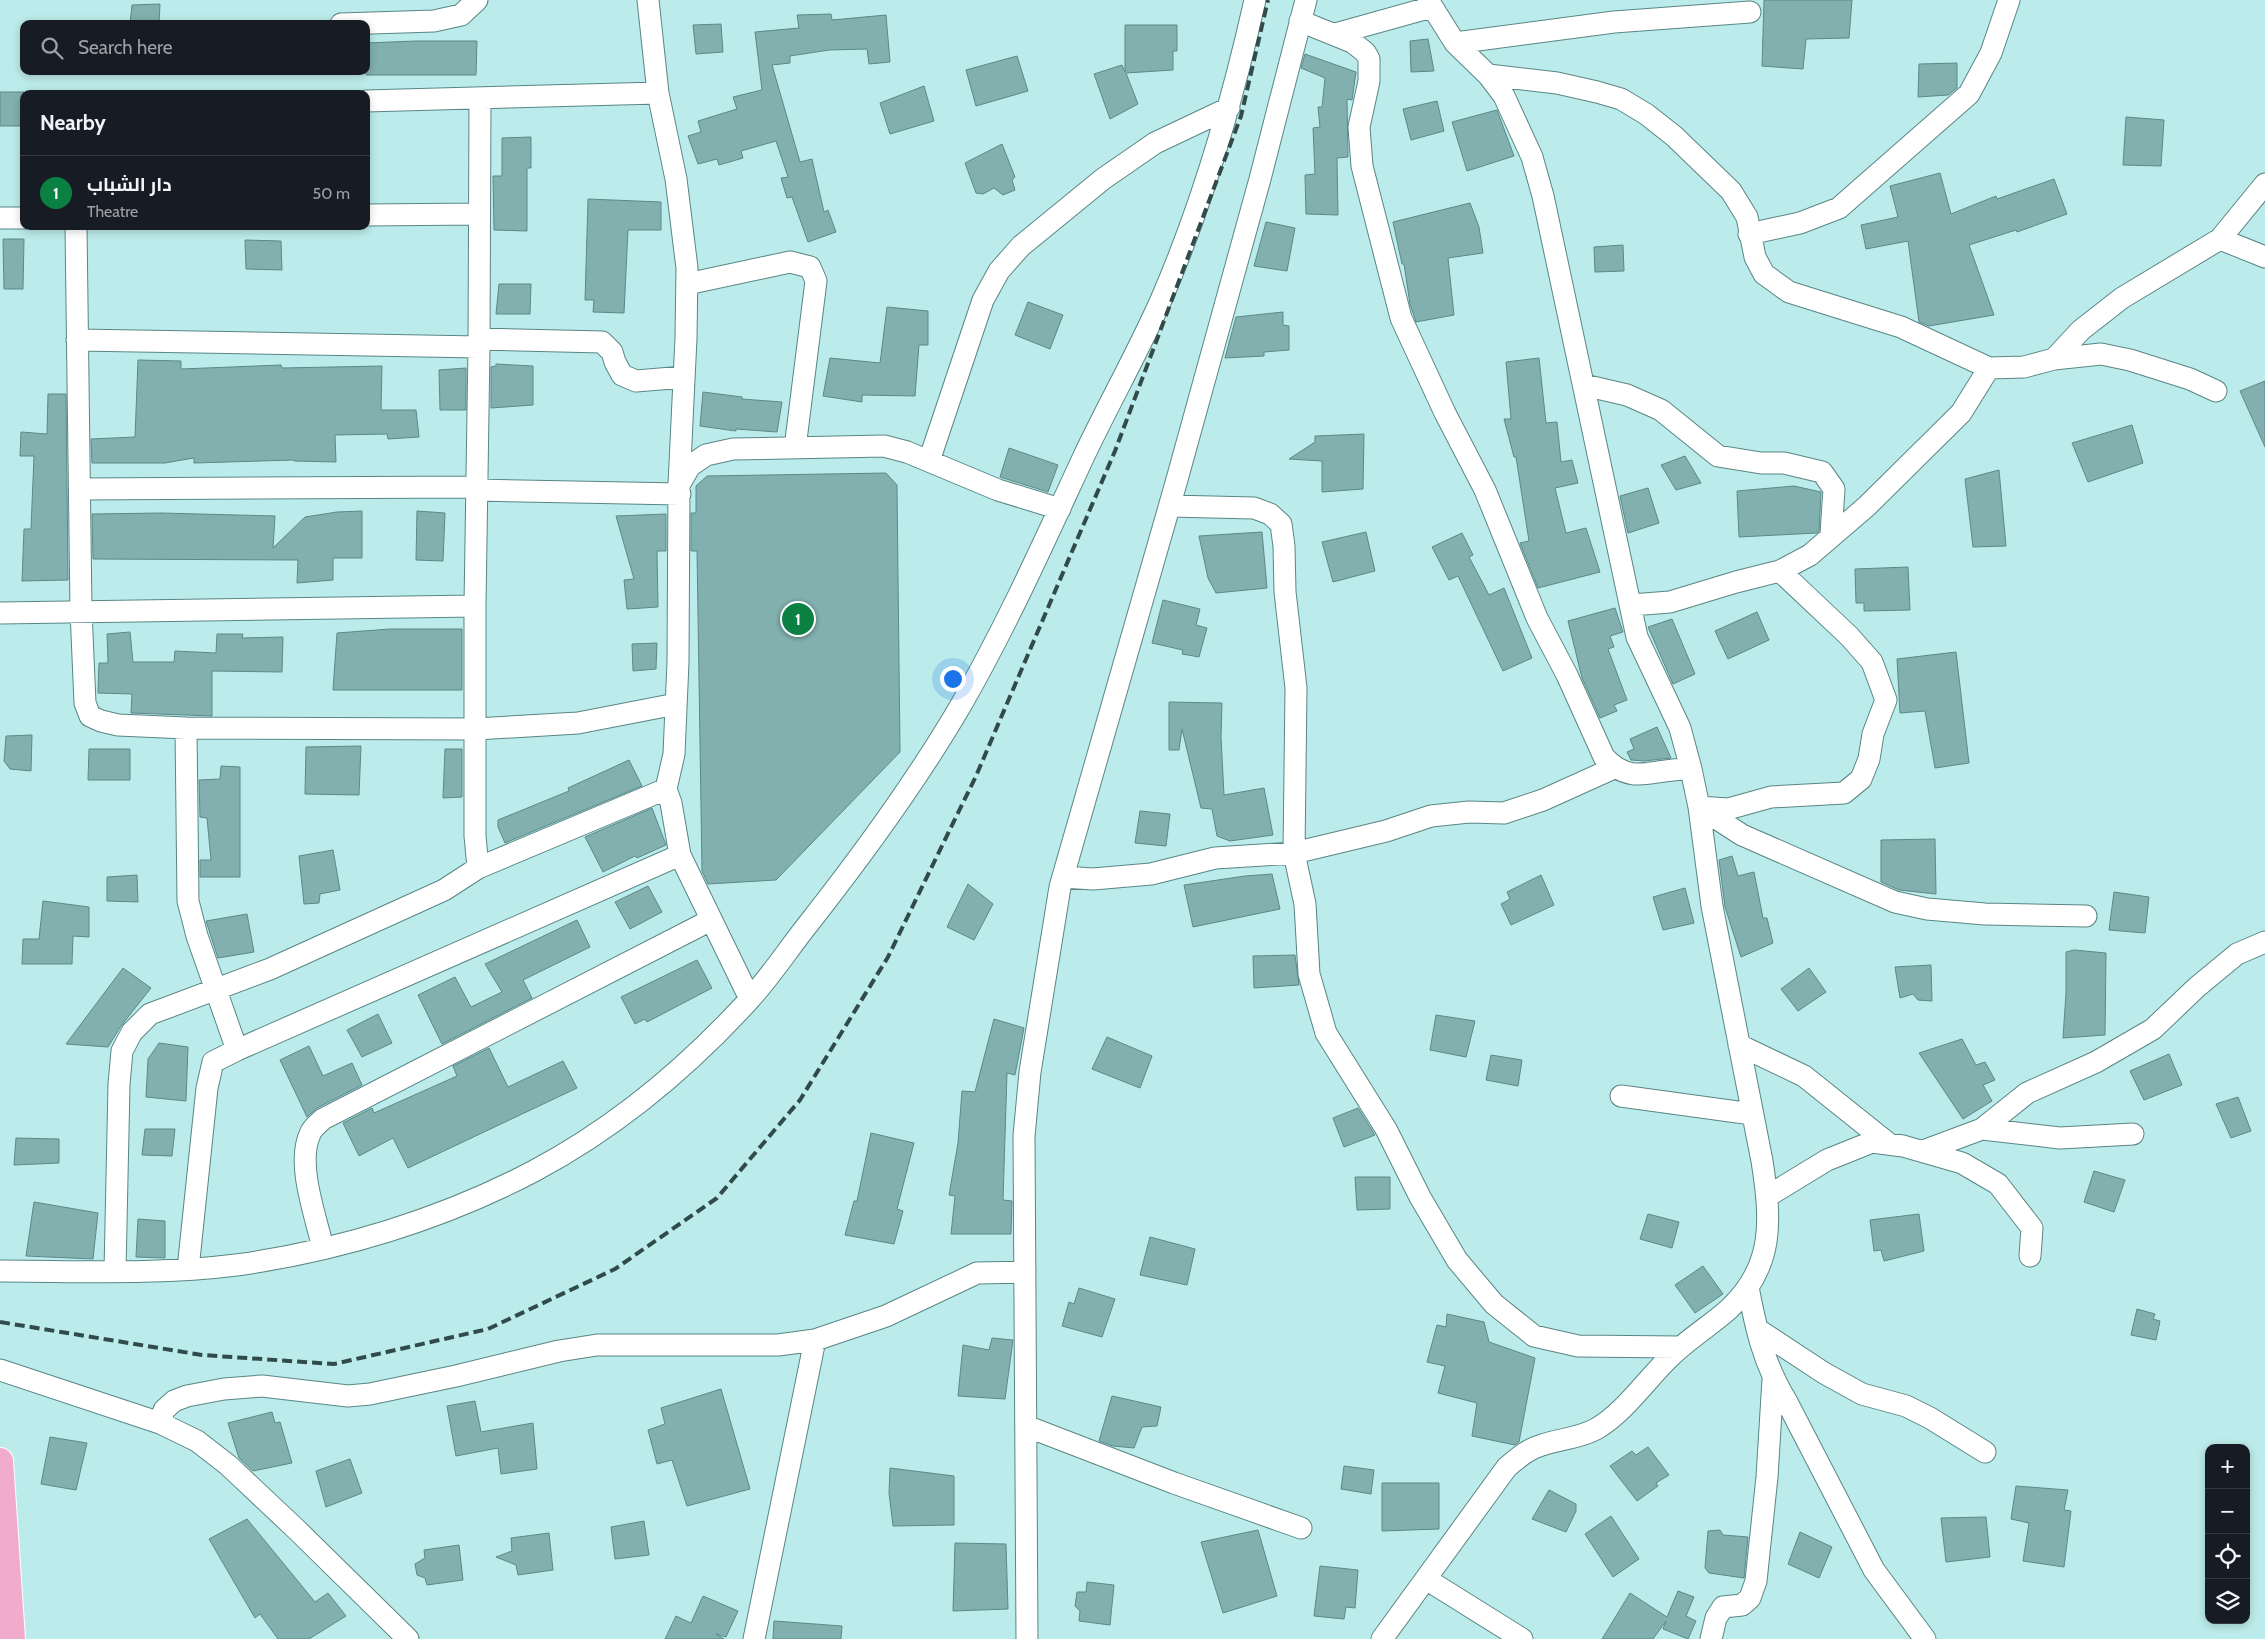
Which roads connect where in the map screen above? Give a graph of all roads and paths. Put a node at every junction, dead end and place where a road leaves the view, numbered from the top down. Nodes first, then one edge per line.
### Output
1 (477, 0) edge
2 (648, 0) edge
3 (1255, 0) edge
4 (1306, 0) edge
5 (2010, 0) edge
6 (1430, 4) edge
7 (1750, 12) dead end
8 (1300, 21) junction
9 (370, 23) edge
10 (1335, 34) junction
11 (1455, 43) junction
12 (1488, 75) junction
13 (658, 94) junction
14 (480, 100) junction
15 (370, 102) edge
16 (1228, 108) junction
17 (2265, 184) edge
18 (479, 214) junction
19 (370, 215) edge
20 (0, 218) edge
21 (20, 218) edge
22 (76, 230) edge
23 (1749, 234) junction
24 (2220, 238) junction
25 (2265, 257) edge
26 (687, 284) junction
27 (77, 340) junction
28 (479, 343) junction
29 (2054, 359) junction
30 (1989, 368) junction
31 (684, 377) junction
32 (1584, 385) junction
33 (2216, 391) dead end
34 (795, 448) junction
35 (929, 461) junction
36 (81, 489) junction
37 (476, 489) junction
38 (679, 490) junction
39 (1170, 506) junction
40 (1060, 509) junction
41 (1832, 534) junction
42 (1780, 571) junction
43 (474, 606) junction
44 (1631, 606) junction
45 (81, 611) junction
46 (0, 613) edge
47 (676, 704) junction
48 (186, 728) junction
49 (476, 728) junction
50 (1614, 768) junction
51 (1691, 769) junction
52 (666, 789) junction
53 (1699, 807) junction
54 (1294, 853) junction
55 (680, 855) junction
56 (478, 868) junction
57 (1063, 877) junction
58 (2086, 916) dead end
59 (711, 920) junction
60 (2265, 942) edge
61 (216, 989) junction
62 (750, 999) junction
63 (1739, 1045) junction
64 (237, 1050) junction
65 (1621, 1096) dead end
66 (1752, 1114) junction
67 (1982, 1129) junction
68 (2133, 1134) dead end
69 (1889, 1144) junction
70 (1923, 1151) junction
71 (1768, 1196) junction
72 (323, 1248) junction
73 (2030, 1256) dead end
74 (188, 1269) junction
75 (0, 1271) edge
76 (115, 1271) junction
77 (1025, 1272) junction
78 (1748, 1287) junction
79 (1756, 1329) junction
80 (815, 1340) junction
81 (1679, 1347) junction
82 (0, 1370) edge
83 (1773, 1379) junction
84 (160, 1423) junction
85 (1026, 1426) junction
86 (1984, 1452) dead end
87 (0, 1461) edge
88 (1301, 1528) dead end
89 (1426, 1579) junction
90 (12, 1639) edge
91 (408, 1639) edge
92 (754, 1639) edge
93 (1027, 1639) edge
94 (1382, 1639) edge
95 (1522, 1639) edge
96 (1711, 1639) edge
97 (1925, 1639) edge

1 - 9 street
2 - 13 street
3 - 16 street
4 - 8 street
5 - 23 street
6 - 10 street
6 - 11 street
7 - 11 street
8 - 10 street
8 - 39 street
10 - 50 street
11 - 12 street
12 - 23 street
12 - 32 street
13 - 14 street
13 - 26 street
14 - 15 street
14 - 18 street
16 - 35 street
16 - 40 street
17 - 24 street
18 - 19 street
18 - 28 street
20 - 21 street
22 - 27 street
23 - 30 street
24 - 25 street
24 - 29 street
26 - 31 street
26 - 34 street
27 - 28 street
27 - 36 street
28 - 31 street
28 - 37 street
29 - 30 street
29 - 33 street
30 - 41 street
31 - 38 street
32 - 41 street
32 - 44 street
34 - 35 street
34 - 38 street
35 - 40 street
36 - 37 street
36 - 45 street
37 - 38 street
37 - 43 street
38 - 47 street
39 - 54 street
39 - 57 street
40 - 62 street
41 - 42 street
42 - 44 street
42 - 53 street
43 - 45 street
43 - 49 street
44 - 51 street
45 - 46 street
45 - 48 street
47 - 49 street
47 - 52 street
48 - 49 street
48 - 61 street
49 - 56 street
50 - 51 street
50 - 54 street
51 - 53 street
52 - 55 street
52 - 56 street
53 - 58 street
53 - 63 street
54 - 57 street
54 - 81 street
55 - 59 street
55 - 64 street
56 - 61 street
57 - 77 street
59 - 62 street
59 - 72 street
60 - 67 street
61 - 64 street
61 - 76 street
62 - 72 street
63 - 66 street
63 - 69 street
64 - 74 street
65 - 66 street
66 - 71 street
67 - 68 street
67 - 70 street
69 - 70 street
69 - 71 street
70 - 73 street
71 - 78 street
72 - 74 street
74 - 76 street
75 - 76 street
77 - 80 street
77 - 85 street
78 - 79 street
78 - 81 street
79 - 83 street
79 - 86 street
80 - 84 street
80 - 92 street
81 - 89 street
82 - 84 street
83 - 96 street
83 - 97 street
84 - 91 street
85 - 88 street
85 - 93 street
87 - 90 main road
89 - 94 street
89 - 95 street

